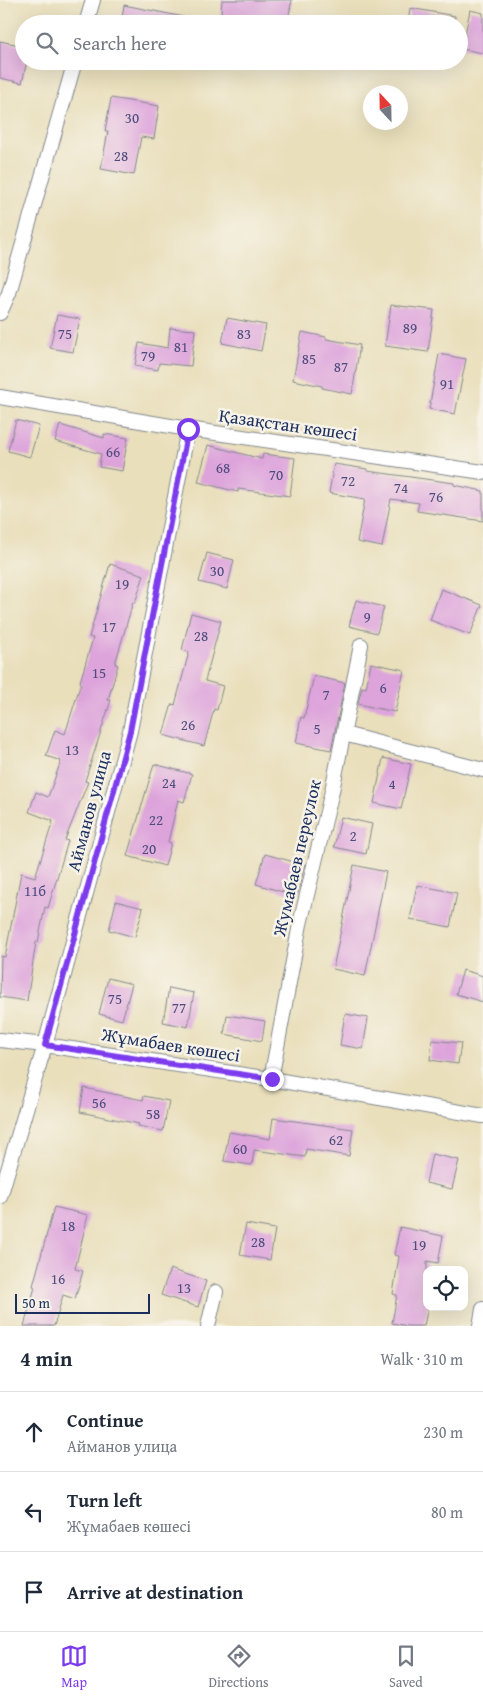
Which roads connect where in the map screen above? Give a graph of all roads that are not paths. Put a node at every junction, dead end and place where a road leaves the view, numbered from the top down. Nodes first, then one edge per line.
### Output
1 (93, 0) edge
2 (89, 15) edge
3 (72, 70) edge
4 (0, 313) edge
5 (0, 398) edge
6 (188, 429) junction
7 (483, 472) edge
8 (361, 645) dead end
9 (344, 734) junction
10 (483, 770) edge
11 (0, 1040) edge
12 (45, 1045) junction
13 (272, 1079) junction
14 (483, 1116) edge
15 (0, 1197) edge
16 (216, 1292) dead end
17 (483, 1309) edge
18 (208, 1326) edge
19 (480, 1326) edge

1 - 2 street
3 - 4 street
5 - 6 street, Қазақстан көшесі
6 - 7 street, Қазақстан көшесі
6 - 12 street, Айманов улица
8 - 9 street, Жумабаев переулок
9 - 10 street
9 - 13 street, Жумабаев переулок
11 - 12 street, Жұмабаев көшесі
12 - 13 street, Жұмабаев көшесі
12 - 15 street, Айманов улица
13 - 14 street, Жұмабаев көшесі
16 - 18 street
17 - 19 street

